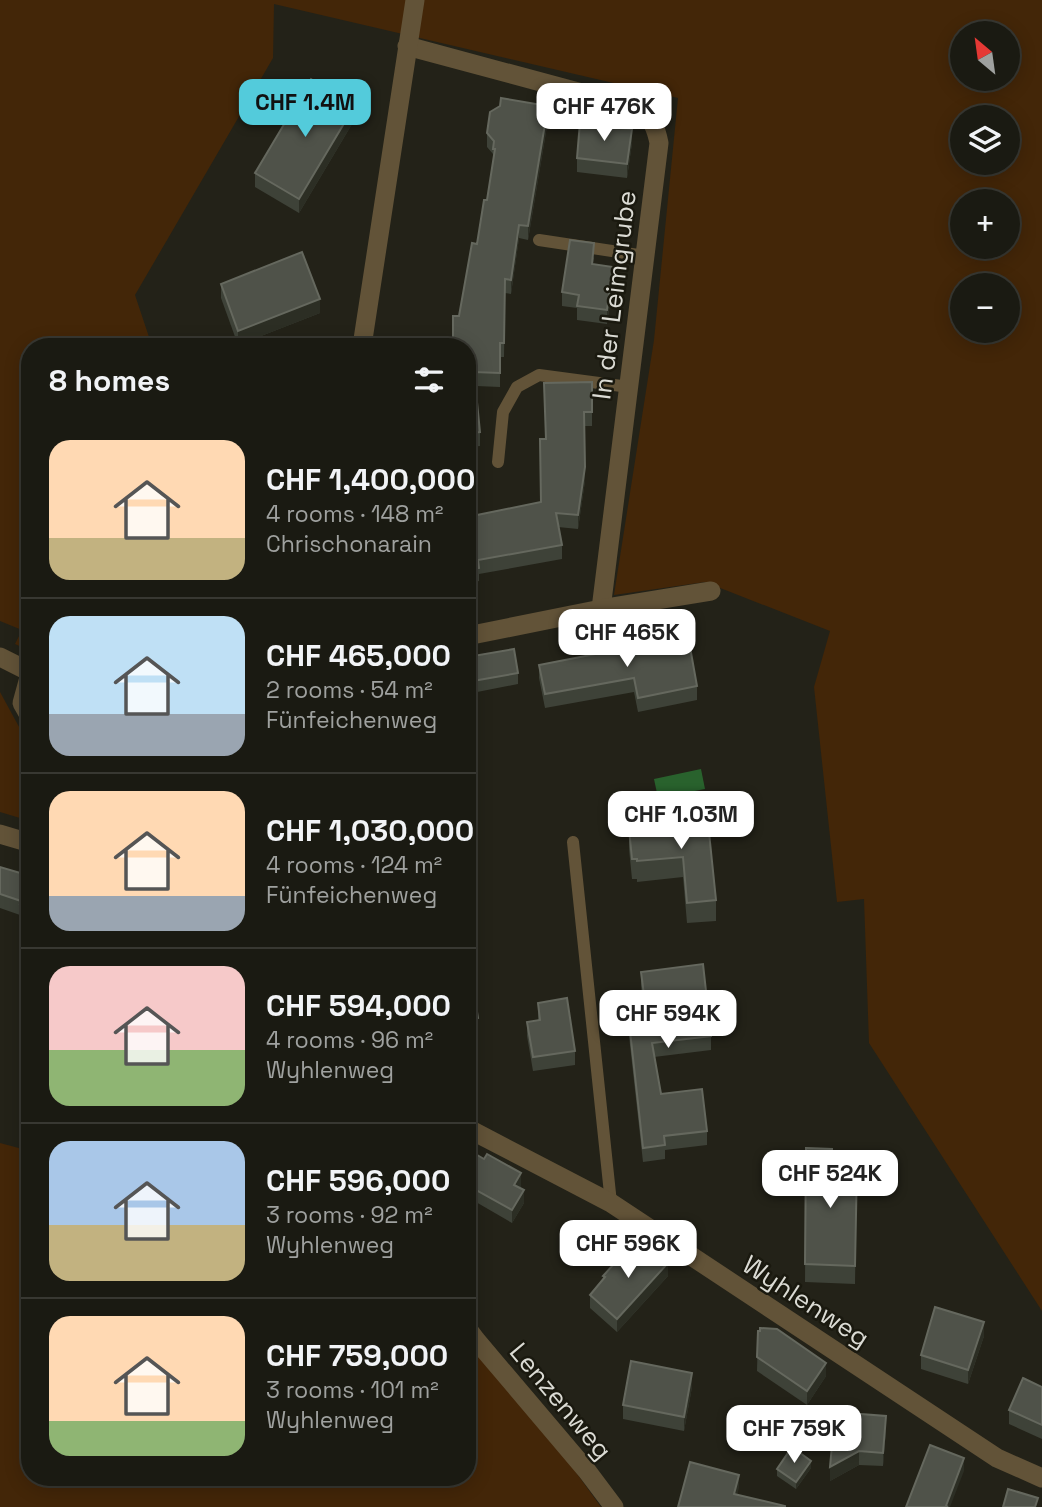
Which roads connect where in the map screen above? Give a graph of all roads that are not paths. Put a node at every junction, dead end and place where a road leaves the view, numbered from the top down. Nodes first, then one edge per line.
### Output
1 (415, 0) edge
2 (407, 46) junction
3 (539, 240) dead end
4 (645, 256) junction
5 (363, 338) edge
6 (629, 387) junction
7 (498, 462) dead end
8 (711, 591) dead end
9 (601, 609) junction
10 (476, 634) edge
11 (0, 657) edge
12 (21, 668) edge
13 (0, 834) edge
14 (21, 840) edge
15 (573, 842) dead end
16 (476, 1133) edge
17 (611, 1203) junction
18 (476, 1340) edge
19 (1042, 1478) edge
20 (614, 1507) edge

1 - 2 street
2 - 4 street, In der Leimgrube
2 - 5 street
3 - 4 lane
4 - 6 street, In der Leimgrube
6 - 7 lane
6 - 9 street, In der Leimgrube
8 - 9 street
9 - 10 street
11 - 12 street
13 - 14 street
15 - 17 lane
16 - 17 street, Wyhlenweg
17 - 19 street, Wyhlenweg
18 - 20 street, Lenzenweg

